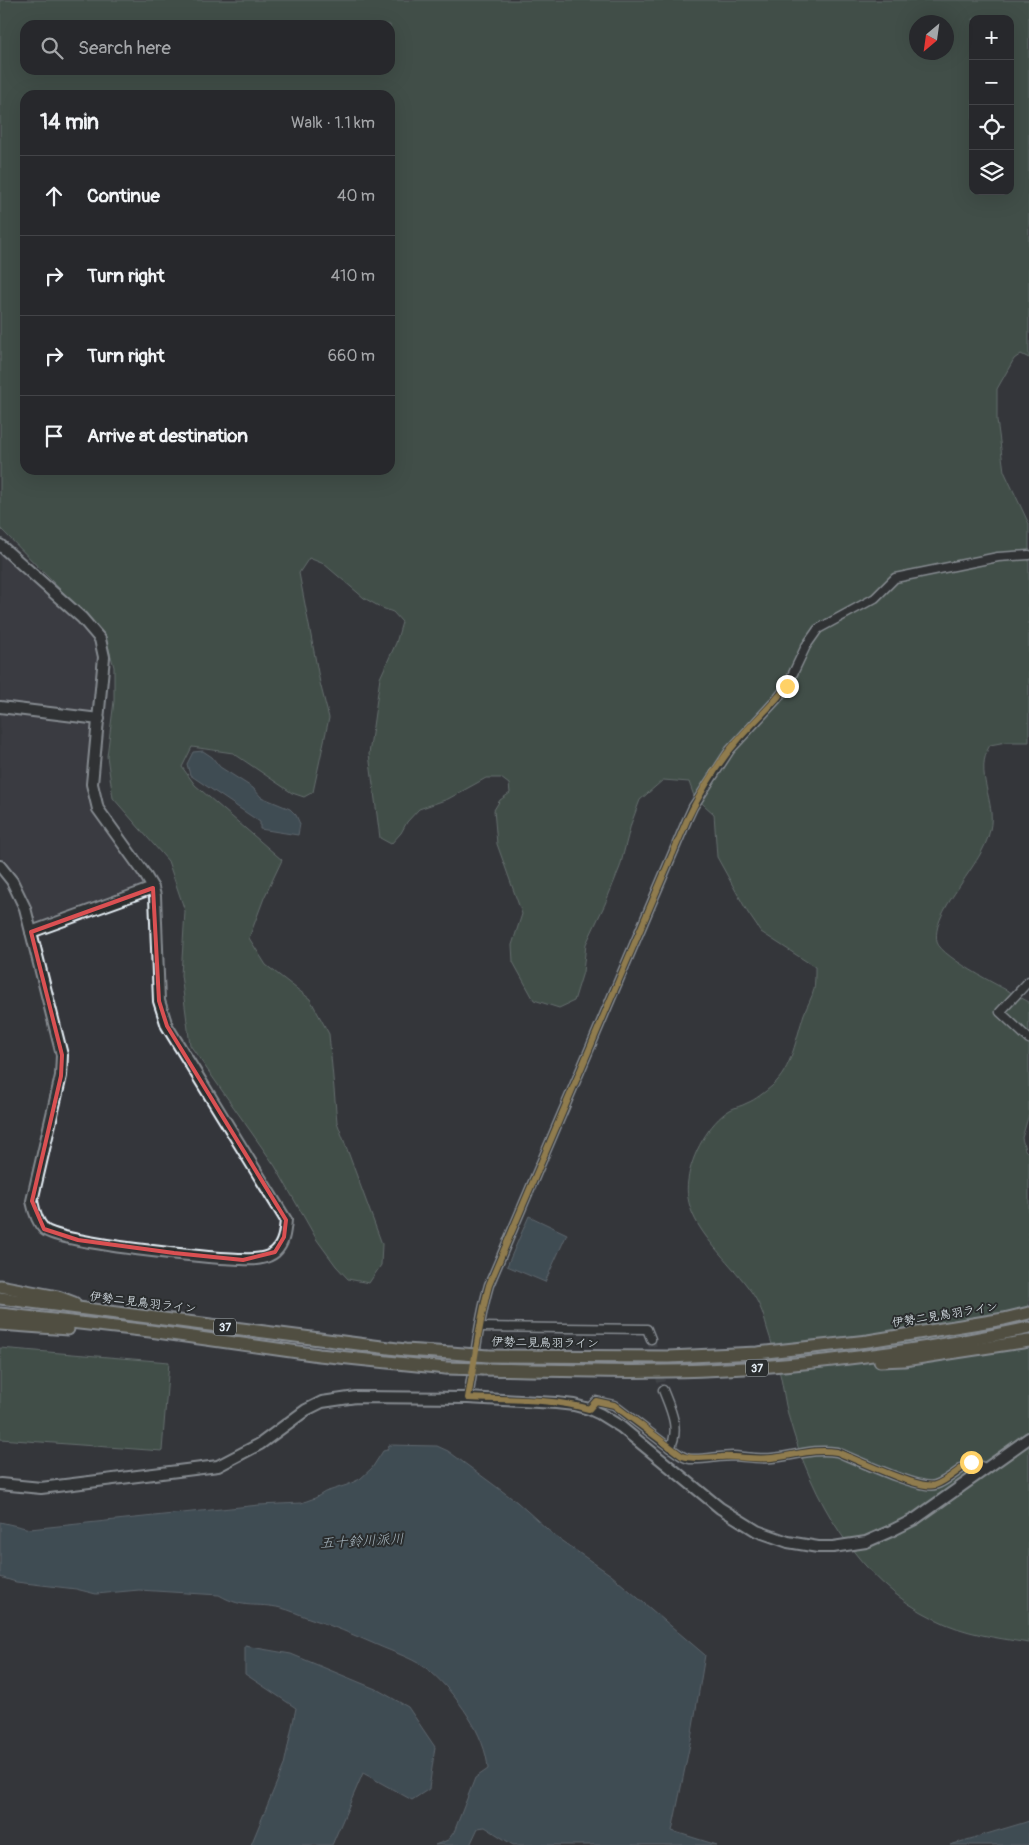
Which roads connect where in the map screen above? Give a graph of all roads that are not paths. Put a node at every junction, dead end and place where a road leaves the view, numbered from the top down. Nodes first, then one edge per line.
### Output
1 (0, 545) edge
2 (1029, 555) edge
3 (0, 707) edge
4 (99, 719) junction
5 (0, 866) edge
6 (153, 888) junction
7 (31, 932) junction
8 (1029, 981) edge
9 (1029, 1039) edge
10 (0, 1286) edge
11 (0, 1298) edge
12 (1029, 1307) edge
13 (94, 1311) junction
14 (1029, 1313) edge
15 (0, 1314) edge
16 (0, 1324) edge
17 (961, 1326) junction
18 (480, 1327) junction
19 (1029, 1328) edge
20 (150, 1331) junction
21 (650, 1339) dead end
22 (1029, 1341) edge
23 (818, 1362) junction
24 (663, 1390) tunnel mouth
25 (468, 1398) junction
26 (589, 1409) junction
27 (1029, 1438) edge
28 (670, 1448) junction
29 (985, 1468) junction
30 (0, 1484) edge

1 - 4 street
2 - 18 street
3 - 4 street
4 - 6 street
5 - 7 street
6 - 7 street
6 - 7 street
8 - 9 street
10 - 13 main road
11 - 13 main road, 伊勢二見鳥羽ライン / 37
12 - 17 main road
13 - 17 main road, 伊勢二見鳥羽ライン / 37, bridge
14 - 17 main road, 伊勢二見鳥羽ライン / 37
15 - 20 main road, 37
16 - 20 main road
18 - 21 street
18 - 25 street
19 - 23 main road, 37
20 - 23 main road, 37, bridge
22 - 23 main road
24 - 28 street
25 - 26 street
25 - 30 street
26 - 28 street
26 - 29 street
27 - 29 street
28 - 29 street

